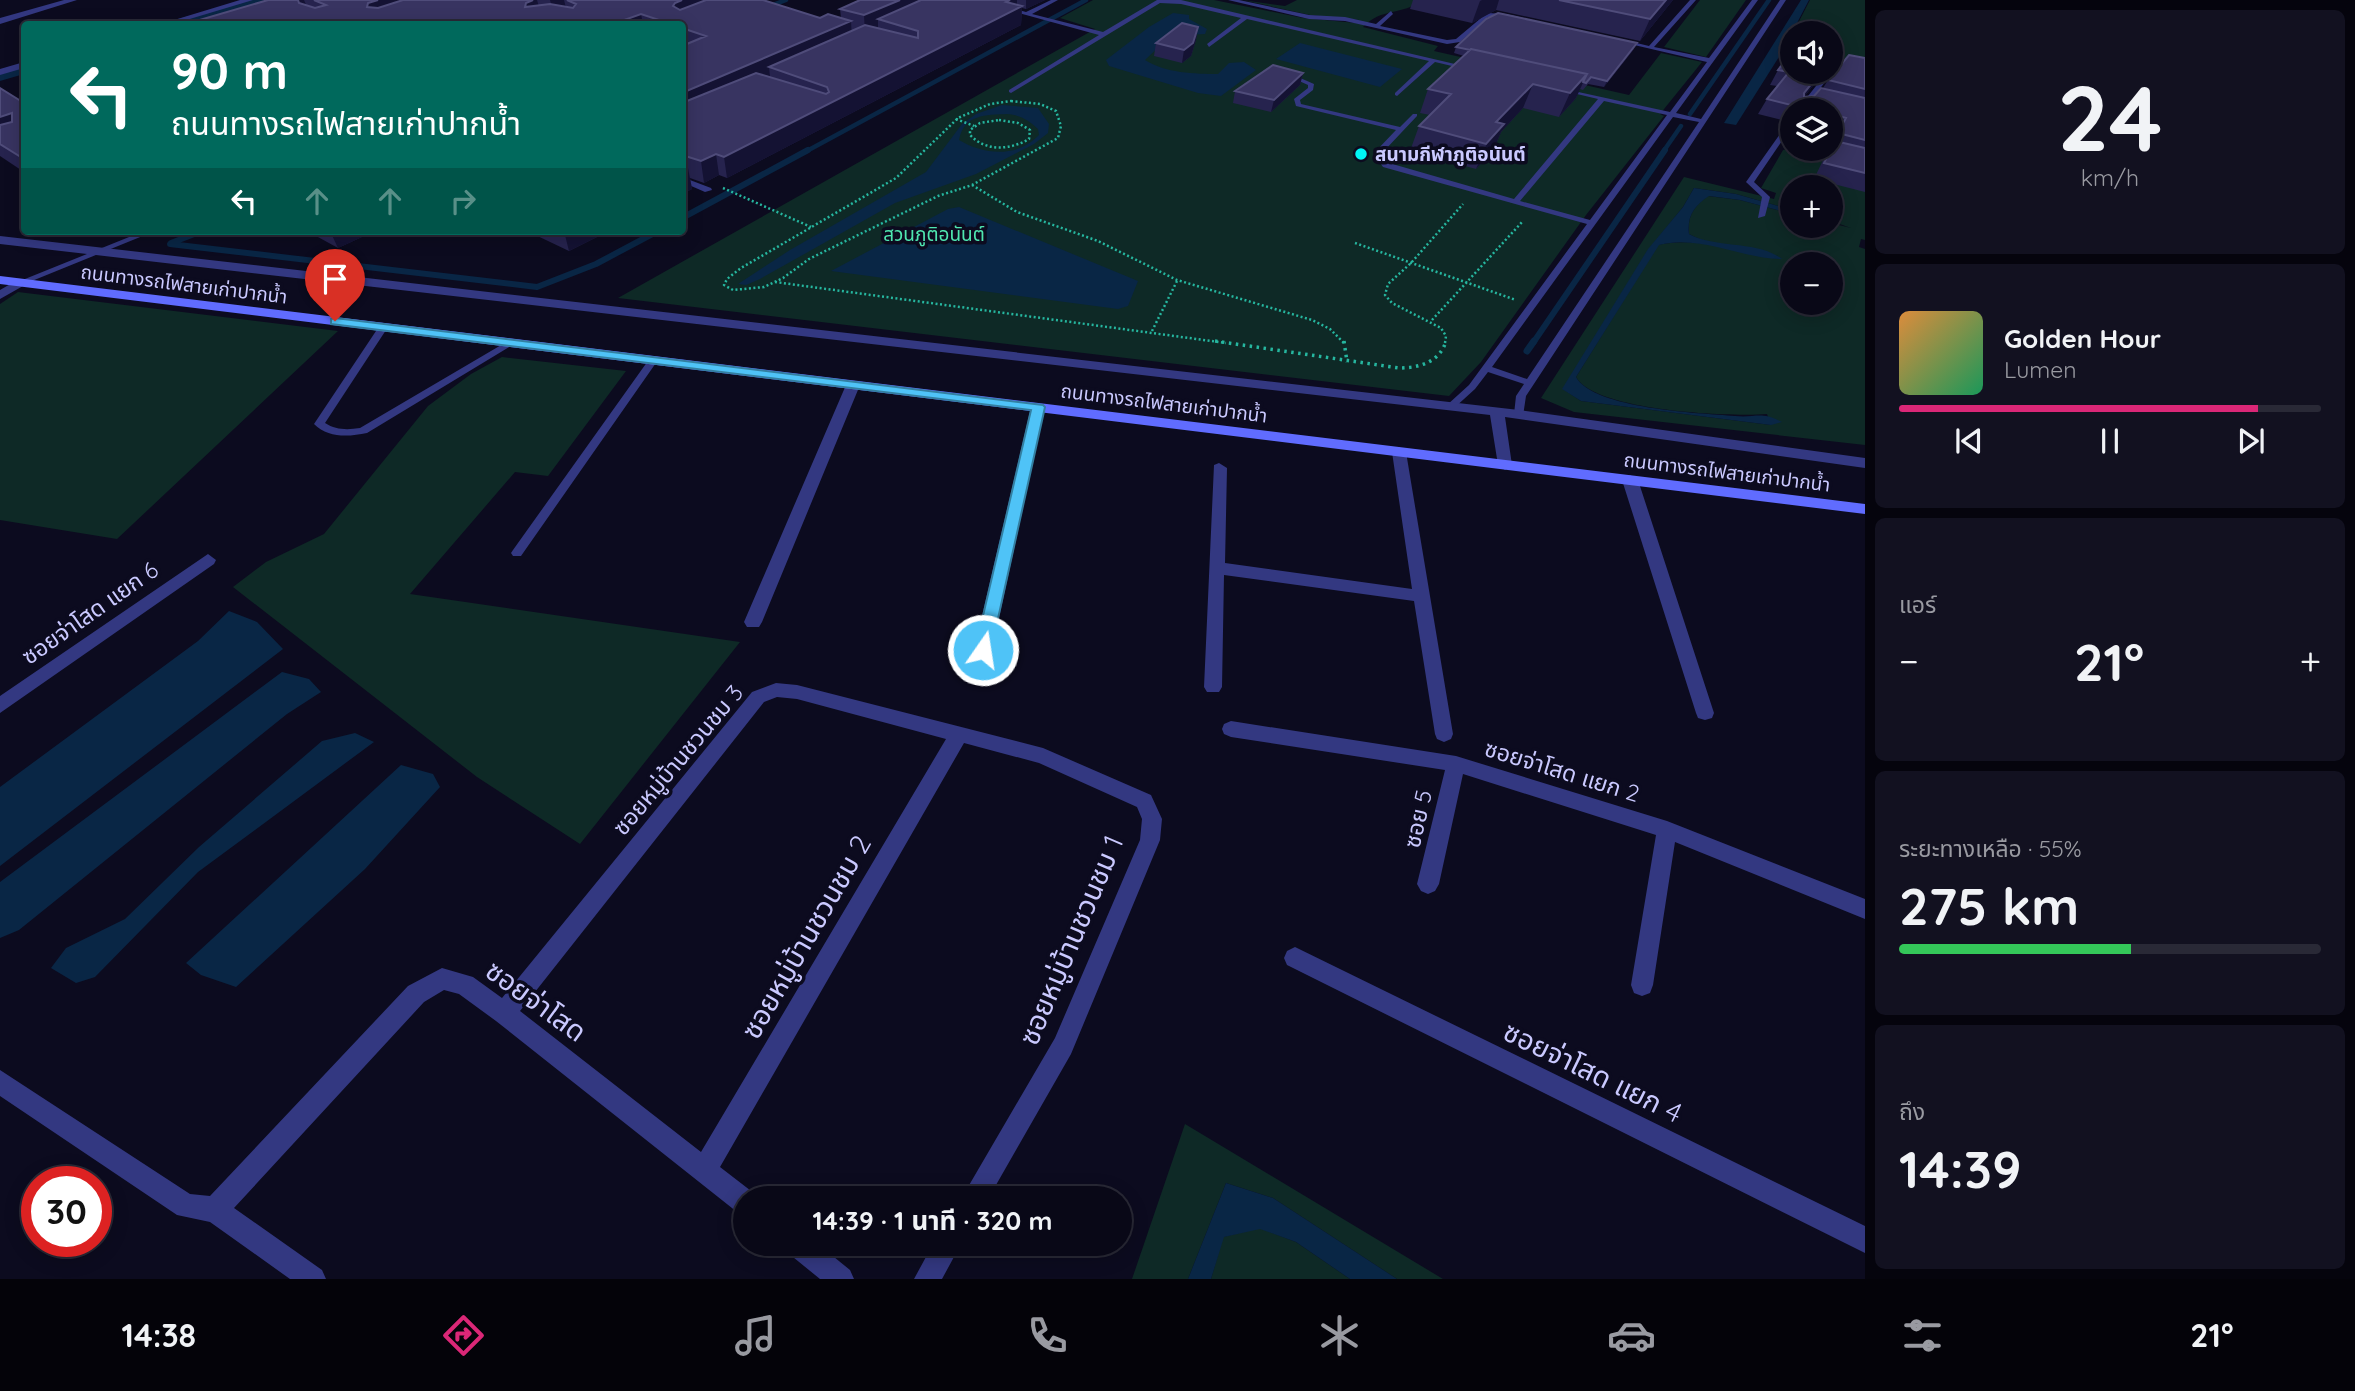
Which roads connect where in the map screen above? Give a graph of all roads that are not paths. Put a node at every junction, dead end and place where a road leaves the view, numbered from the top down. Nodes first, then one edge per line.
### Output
1 (73, 0) edge
2 (249, 0) edge
3 (975, 0) edge
4 (1055, 0) edge
5 (1231, 0) edge
6 (1693, 0) edge
7 (1755, 0) edge
8 (1783, 0) edge
9 (1391, 13) dead end
10 (1027, 14) junction
11 (1038, 17) joint
12 (1247, 17) junction
13 (0, 21) edge
14 (175, 21) edge
15 (1071, 26) joint
16 (1376, 26) junction
17 (1563, 28) edge
18 (1101, 34) junction
19 (1613, 39) edge
20 (1209, 45) dead end
21 (1650, 48) junction
22 (1433, 60) junction
23 (1712, 61) junction
24 (21, 66) edge
25 (1472, 69) edge
26 (0, 72) edge
27 (1278, 72) edge
28 (21, 78) edge
29 (0, 84) edge
30 (1820, 84) edge
31 (1551, 87) edge
32 (1011, 91) dead end
33 (1397, 94) dead end
34 (1810, 98) edge
35 (1603, 99) junction
36 (1672, 114) junction
37 (1415, 115) dead end
38 (1702, 121) junction
39 (1400, 129) junction
40 (1780, 137) edge
41 (1777, 141) junction
42 (1780, 142) edge
43 (1843, 157) edge
44 (1865, 162) edge
45 (686, 181) edge
46 (708, 190) dead end
47 (1515, 202) junction
48 (1761, 216) dead end
49 (1591, 223) junction
50 (141, 235) edge
51 (0, 240) edge
52 (96, 252) junction
53 (0, 280) edge
54 (19, 282) junction
55 (0, 295) edge
56 (383, 327) junction
57 (511, 343) junction
58 (653, 360) junction
59 (1486, 368) junction
60 (1530, 383) junction
61 (853, 385) junction
62 (1038, 407) junction
63 (1450, 407) junction
64 (1497, 414) junction
65 (1519, 414) junction
66 (1399, 452) junction
67 (1865, 463) edge
68 (1505, 465) junction
69 (1219, 468) dead end
70 (1630, 480) junction
71 (1865, 509) edge
72 (517, 553) dead end
73 (208, 560) dead end
74 (1216, 568) junction
75 (1420, 596) junction
76 (752, 622) dead end
77 (983, 650) dead end
78 (1213, 687) dead end
79 (0, 706) edge
80 (1705, 713) dead end
81 (1231, 729) dead end
82 (959, 734) junction
83 (1444, 734) dead end
84 (1456, 764) junction
85 (1667, 830) junction
86 (1428, 884) dead end
87 (1865, 909) edge
88 (1295, 958) dead end
89 (1642, 985) dead end
90 (504, 1013) junction
91 (0, 1082) edge
92 (704, 1170) junction
93 (982, 1186) edge
94 (733, 1193) edge
95 (215, 1210) junction
96 (1865, 1240) edge
97 (812, 1256) edge
98 (941, 1256) edge
99 (313, 1279) edge
100 (841, 1279) edge
101 (928, 1279) edge

1 - 13 street
2 - 14 street
3 - 10 lane
4 - 10 lane
5 - 16 lane
6 - 21 lane
7 - 23 lane
8 - 38 lane
9 - 16 lane
10 - 11 lane
11 - 15 lane
12 - 18 lane
12 - 20 lane
12 - 22 lane
15 - 18 lane
16 - 17 lane
18 - 32 lane
19 - 21 lane
21 - 23 lane
22 - 25 lane
22 - 33 lane
23 - 36 lane
24 - 26 street
27 - 39 lane
28 - 29 street
30 - 34 lane
31 - 35 lane
35 - 36 lane
35 - 47 lane
36 - 38 lane
36 - 49 lane
37 - 39 lane
38 - 60 lane
39 - 47 lane
40 - 41 lane
41 - 42 lane
41 - 48 lane
43 - 44 lane
45 - 46 lane
47 - 49 lane
49 - 59 lane
50 - 52 lane
51 - 52 street
52 - 54 lane
52 - 63 street
53 - 54 main road, ถนนทางรถไฟสายเก่าปากน้ำ
54 - 55 street
54 - 56 main road, ถนนทางรถไฟสายเก่าปากน้ำ
56 - 57 main road, ถนนทางรถไฟสายเก่าปากน้ำ
56 - 57 lane
57 - 58 main road, ถนนทางรถไฟสายเก่าปากน้ำ
58 - 61 main road, ถนนทางรถไฟสายเก่าปากน้ำ
58 - 72 lane
59 - 60 lane
59 - 63 lane
60 - 65 lane
61 - 62 main road, ถนนทางรถไฟสายเก่าปากน้ำ
61 - 76 street
62 - 66 main road, ถนนทางรถไฟสายเก่าปากน้ำ
62 - 77 street
63 - 64 street
64 - 65 street
64 - 68 street
65 - 67 street
66 - 68 main road, ถนนทางรถไฟสายเก่าปากน้ำ
66 - 75 street
68 - 70 main road, ถนนทางรถไฟสายเก่าปากน้ำ
69 - 74 street
70 - 71 main road, ถนนทางรถไฟสายเก่าปากน้ำ
70 - 80 street
73 - 79 street, ซอยจ่าโสด แยก 6
74 - 75 street
74 - 78 street
75 - 83 street
81 - 84 street, ซอยจ่าโสด แยก 2
82 - 90 street, ซอยหมู่บ้านชวนชม 3
82 - 92 street, ซอยหมู่บ้านชวนชม 2
82 - 93 street, ซอยหมู่บ้านชวนชม 1
84 - 85 street, ซอยจ่าโสด แยก 2
84 - 86 street, ซอย 5
85 - 87 street, ซอยจ่าโสด แยก 2
85 - 89 street
88 - 96 street, ซอยจ่าโสด แยก 4
90 - 92 street, ซอยจ่าโสด
90 - 95 street, ซอยจ่าโสด
91 - 95 street
92 - 94 street, ซอยจ่าโสด
95 - 99 street
97 - 100 street
98 - 101 street

